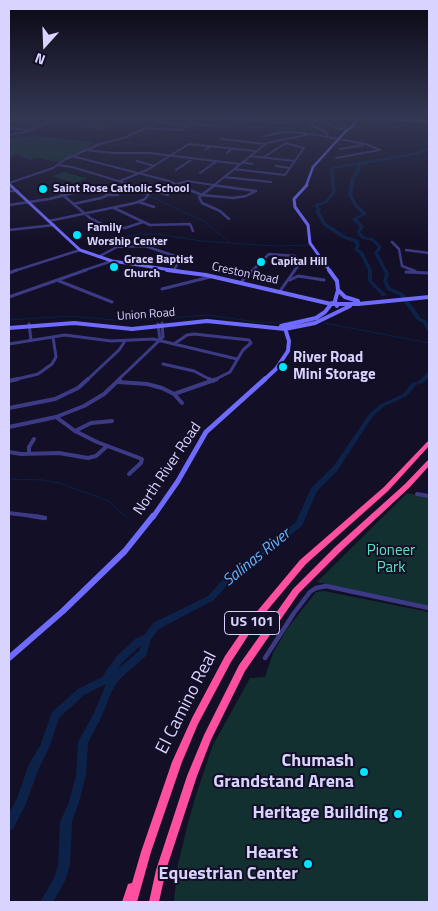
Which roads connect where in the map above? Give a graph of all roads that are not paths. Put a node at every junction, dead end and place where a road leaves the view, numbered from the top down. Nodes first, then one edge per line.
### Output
1 (64, 161) edge
2 (89, 161) edge
3 (136, 161) dead end
4 (164, 161) edge
5 (190, 161) edge
6 (213, 161) edge
7 (217, 161) junction
8 (244, 161) edge
9 (290, 161) edge
10 (295, 161) joint
11 (318, 161) edge
12 (241, 163) junction
13 (252, 164) dead end
14 (57, 165) junction
15 (154, 166) junction
16 (276, 166) dead end
17 (290, 168) junction
18 (234, 169) junction
19 (176, 170) dead end
20 (200, 173) dead end
21 (139, 174) junction
22 (224, 177) junction
23 (120, 181) junction
24 (270, 182) dead end
25 (9, 183) edge
26 (177, 184) junction
27 (214, 185) junction
28 (10, 191) edge
29 (18, 191) junction
30 (58, 191) dead end
31 (147, 192) junction
32 (202, 194) junction
33 (63, 195) junction
34 (107, 195) junction
35 (118, 195) dead end
36 (168, 195) dead end
37 (9, 196) edge
38 (31, 202) junction
39 (139, 202) junction
40 (73, 204) junction
41 (9, 205) edge
42 (154, 207) dead end
43 (114, 208) junction
44 (84, 214) junction
45 (229, 219) dead end
46 (49, 221) junction
47 (143, 222) junction
48 (54, 225) junction
49 (9, 230) edge
50 (193, 231) dead end
51 (392, 242) dead end
52 (80, 250) junction
53 (406, 250) dead end
54 (429, 253) edge
55 (98, 257) junction
56 (112, 261) junction
57 (173, 271) junction
58 (406, 272) dead end
59 (416, 272) junction
60 (9, 273) edge
61 (429, 273) edge
62 (210, 277) junction
63 (324, 280) dead end
64 (59, 281) junction
65 (242, 281) dead end
66 (286, 283) junction
67 (162, 289) dead end
68 (338, 290) junction
69 (280, 291) junction
70 (9, 297) edge
71 (427, 297) edge
72 (112, 302) dead end
73 (359, 302) junction
74 (334, 303) junction
75 (332, 315) junction
76 (29, 325) junction
77 (161, 325) junction
78 (9, 327) edge
79 (284, 327) junction
80 (53, 337) junction
81 (31, 340) junction
82 (160, 340) junction
83 (125, 341) junction
84 (9, 344) edge
85 (174, 344) junction
86 (237, 359) junction
87 (163, 364) dead end
88 (9, 381) edge
89 (213, 381) junction
90 (118, 382) junction
91 (174, 394) junction
92 (182, 403) dead end
93 (9, 408) edge
94 (56, 417) junction
95 (112, 421) dead end
96 (9, 428) edge
97 (75, 431) junction
98 (34, 439) dead end
99 (429, 443) edge
100 (107, 446) junction
101 (9, 452) edge
102 (29, 453) junction
103 (429, 462) edge
104 (429, 469) edge
105 (129, 474) dead end
106 (417, 494) dead end
107 (429, 496) edge
108 (387, 505) junction
109 (9, 513) edge
110 (45, 518) dead end
111 (429, 608) edge
112 (9, 658) edge
113 (266, 658) dead end
114 (146, 852) junction
115 (161, 870) joint
116 (127, 902) edge
117 (132, 902) edge
118 (156, 902) edge

1 - 14 street
2 - 21 street
3 - 15 street
4 - 15 street
5 - 19 street
6 - 7 street
7 - 12 street
7 - 20 street
8 - 12 street
9 - 10 street
10 - 17 street
11 - 68 main road
12 - 13 street
12 - 18 street
14 - 23 street
14 - 25 street
15 - 21 street
16 - 17 street
17 - 18 street
18 - 22 street
21 - 23 street
21 - 26 street
22 - 24 street
22 - 27 street
23 - 31 street
25 - 29 main road, Creston Road
26 - 27 street
26 - 32 street
27 - 32 street
27 - 32 street
28 - 29 street
28 - 37 street
29 - 38 main road, Creston Road
30 - 33 street
31 - 36 street
31 - 39 street
32 - 45 street
33 - 34 street
33 - 38 street
33 - 40 street
34 - 35 street
34 - 40 street
38 - 41 street
38 - 46 main road, Creston Road
39 - 42 street
39 - 43 street
40 - 44 street
43 - 44 street
43 - 47 street
44 - 46 street
44 - 47 street
46 - 48 main road, Creston Road
47 - 50 street
48 - 49 street
48 - 52 main road, Creston Road
51 - 59 street
52 - 55 main road, Creston Road
52 - 60 street
53 - 54 street
55 - 56 main road, Creston Road
55 - 57 street
56 - 57 main road, Creston Road
56 - 64 street
57 - 62 main road, Creston Road
58 - 59 street
59 - 61 street
62 - 67 street
62 - 69 main road, Creston Road
63 - 66 street
64 - 70 street
64 - 72 street
65 - 66 street
66 - 69 street
68 - 73 main road
68 - 74 main road
69 - 74 main road, Creston Road
71 - 73 main road
71 - 73 main road
73 - 74 main road, Creston Road
73 - 75 main road
74 - 75 main road
74 - 79 main road
75 - 79 main road
76 - 77 main road, Union Road
76 - 78 main road, Union Road
76 - 81 street
77 - 79 main road, Union Road
77 - 82 street
79 - 112 main road, North River Road
80 - 81 street
80 - 83 street
80 - 88 street
81 - 84 street
82 - 83 street
82 - 85 street
82 - 90 street
83 - 93 street
85 - 86 street
85 - 86 street
86 - 89 street
87 - 89 street
89 - 91 street
90 - 91 street
90 - 94 street
91 - 92 street
94 - 96 street
94 - 97 street
95 - 97 street
97 - 100 street
98 - 102 street
99 - 114 highway, El Camino Real / US 101
100 - 102 street
100 - 105 street
101 - 102 street
103 - 108 highway, El Camino Real / US 101
104 - 108 highway
106 - 107 street
108 - 115 highway, El Camino Real / US 101
109 - 110 street
111 - 113 street
114 - 116 highway
114 - 117 highway, El Camino Real / US 101
115 - 118 highway, El Camino Real / US 101

